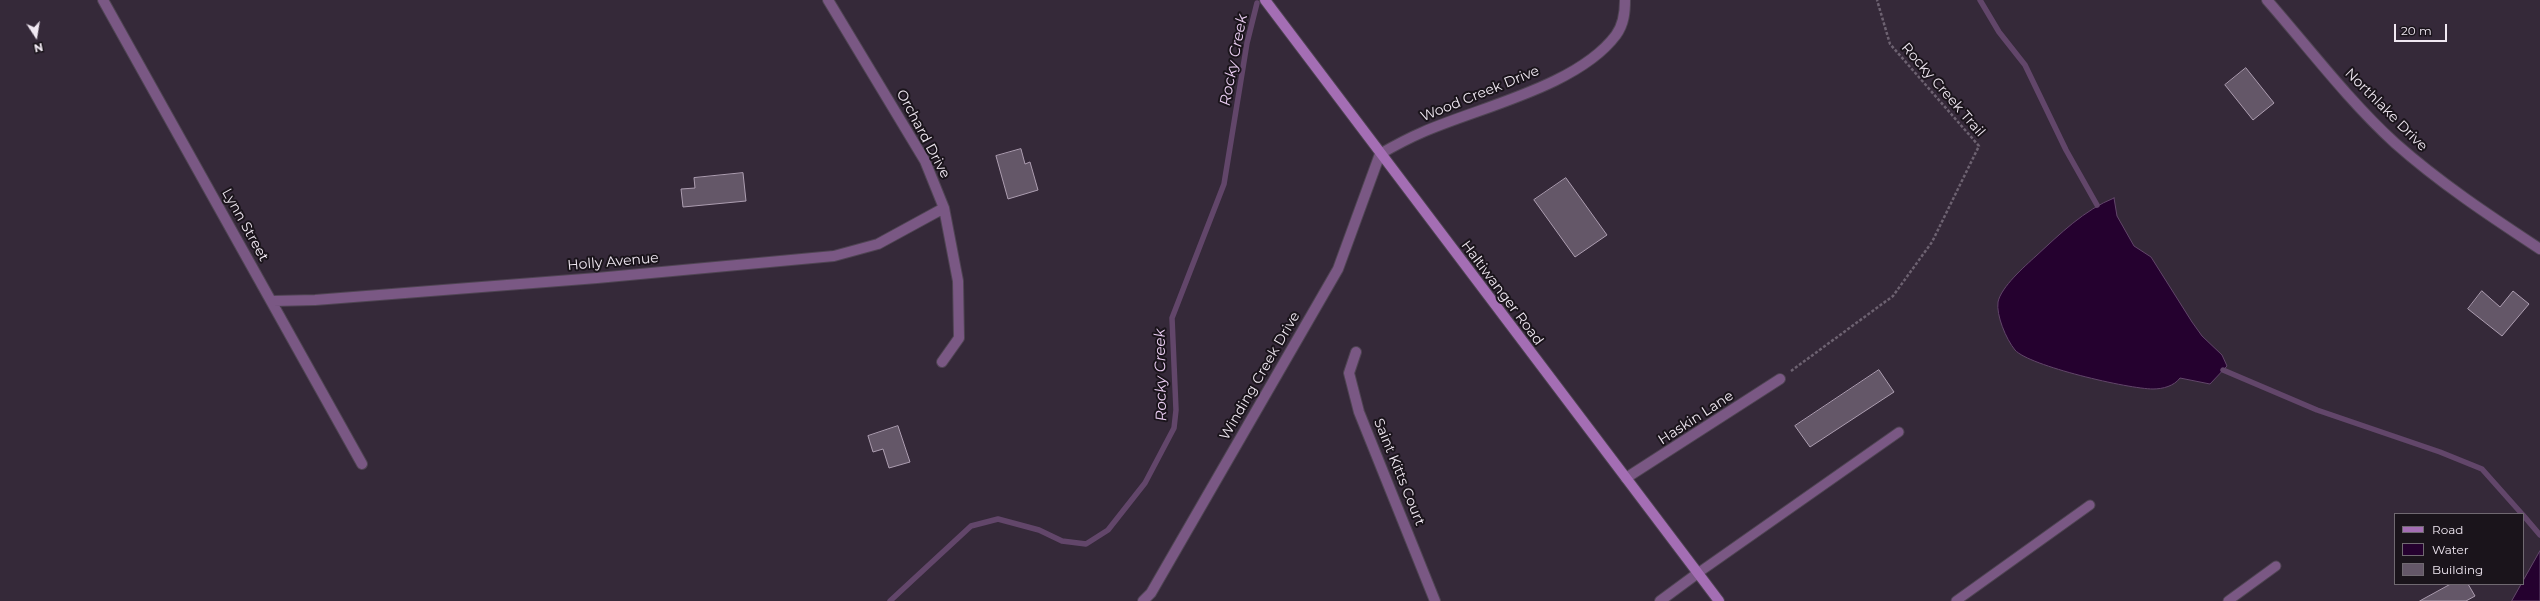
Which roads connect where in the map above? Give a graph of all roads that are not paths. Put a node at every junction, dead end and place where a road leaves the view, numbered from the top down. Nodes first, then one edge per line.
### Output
1 (103, 0) edge
2 (828, 0) edge
3 (1265, 0) edge
4 (1625, 0) edge
5 (2267, 0) edge
6 (1380, 154) junction
7 (944, 208) junction
8 (2540, 250) edge
9 (273, 301) junction
10 (1356, 352) dead end
11 (942, 362) dead end
12 (1780, 379) road end
13 (1899, 432) dead end
14 (362, 464) dead end
15 (1626, 478) junction
16 (2090, 505) dead end
17 (2276, 566) dead end
18 (1698, 573) junction
19 (1153, 597) edge
20 (1142, 601) edge
21 (1435, 601) edge
22 (1660, 601) edge
23 (1719, 601) edge
24 (1956, 601) edge
25 (2228, 601) edge

1 - 9 street, Lynn Street
2 - 7 street, Orchard Drive
3 - 6 street, Haltiwanger Road
4 - 6 street, Wood Creek Drive
5 - 8 street, Northlake Drive
6 - 15 street, Haltiwanger Road
6 - 19 street, Winding Creek Drive
7 - 9 street, Holly Avenue
7 - 11 street, Orchard Drive
9 - 14 street, Lynn Street
10 - 21 street, Saint Kitts Court
12 - 15 street, Haskin Lane
13 - 18 lane
15 - 18 street, Haltiwanger Road
16 - 24 lane
17 - 25 lane
18 - 22 street
18 - 23 street, Haltiwanger Road
19 - 20 street, Winding Creek Drive

